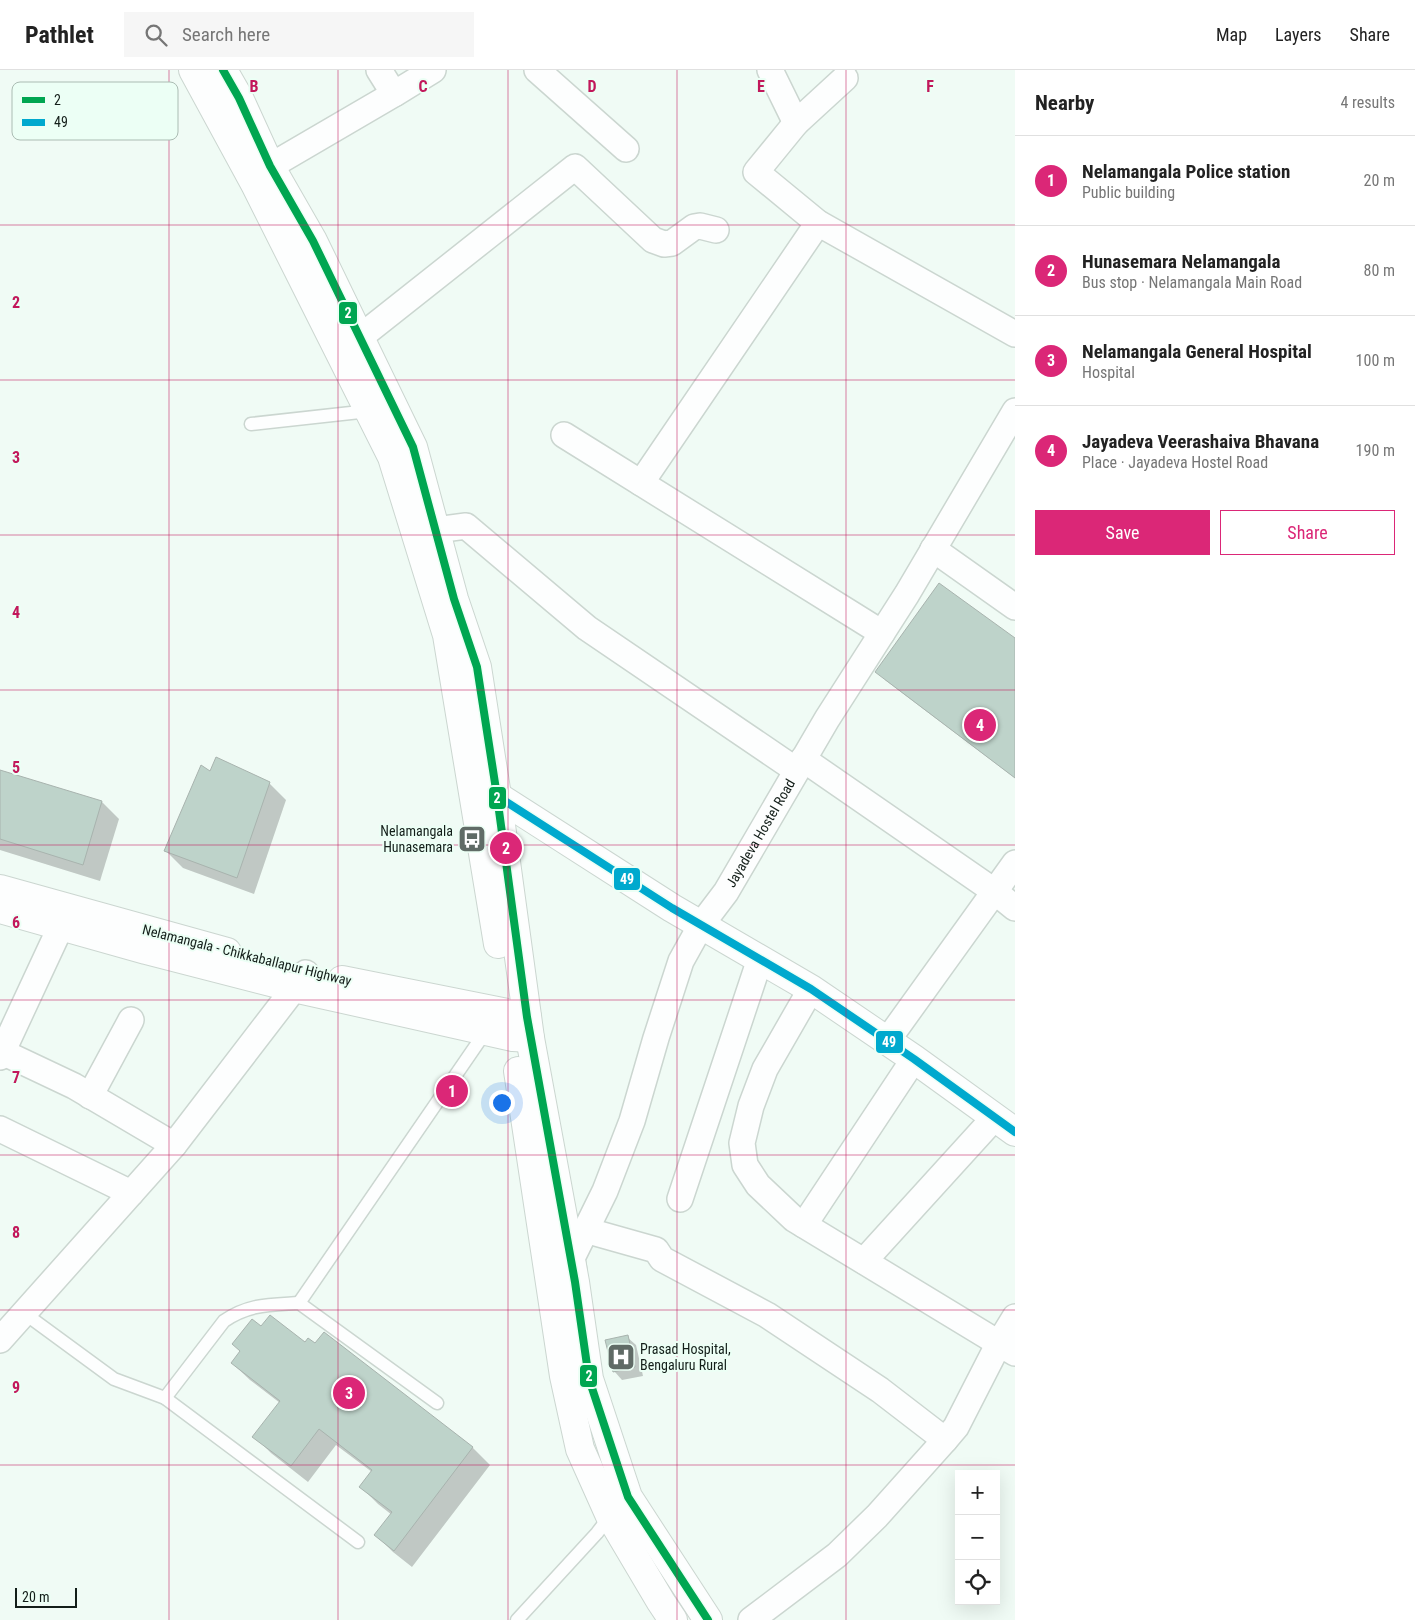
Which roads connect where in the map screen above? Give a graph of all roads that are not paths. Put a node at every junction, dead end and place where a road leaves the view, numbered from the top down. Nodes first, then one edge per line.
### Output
1 (193, 70) edge
2 (223, 70) edge
3 (379, 70) edge
4 (433, 70) edge
5 (537, 70) edge
6 (770, 70) edge
7 (845, 78) dead end
8 (394, 94) junction
9 (796, 123) junction
10 (626, 149) dead end
11 (261, 172) junction
12 (818, 223) junction
13 (716, 230) dead end
14 (1015, 334) edge
15 (349, 344) junction
16 (1015, 410) edge
17 (369, 411) junction
18 (251, 424) dead end
19 (564, 435) dead end
20 (641, 483) junction
21 (436, 530) junction
22 (933, 549) junction
23 (1015, 607) edge
24 (882, 633) junction
25 (799, 765) junction
26 (497, 796) junction
27 (1015, 863) edge
28 (0, 889) edge
29 (994, 891) junction
30 (1015, 908) edge
31 (0, 909) edge
32 (701, 925) junction
33 (61, 926) junction
34 (760, 960) junction
35 (300, 981) junction
36 (811, 989) junction
37 (131, 1020) dead end
38 (520, 1026) junction
39 (486, 1031) junction
40 (887, 1041) junction
41 (1, 1053) edge
42 (914, 1059) junction
43 (90, 1096) junction
44 (1005, 1125) edge
45 (0, 1129) edge
46 (174, 1145) junction
47 (131, 1193) junction
48 (680, 1199) dead end
49 (804, 1225) junction
50 (585, 1230) junction
51 (864, 1261) junction
52 (575, 1282) junction
53 (298, 1303) junction
54 (24, 1313) junction
55 (1015, 1317) edge
56 (0, 1340) edge
57 (1007, 1348) edge
58 (165, 1398) junction
59 (437, 1403) dead end
60 (945, 1440) junction
61 (610, 1516) junction
62 (358, 1542) dead end
63 (517, 1620) edge
64 (673, 1620) edge
65 (708, 1620) edge
66 (751, 1620) edge

1 - 11 main road
2 - 11 main road
3 - 8 street
4 - 8 street
5 - 10 street
6 - 9 street
7 - 9 street
8 - 11 street
9 - 12 street
11 - 15 main road
12 - 14 street
12 - 20 street
13 - 15 street
15 - 17 main road
15 - 21 main road
16 - 22 street, Jayadeva Hostel Road
17 - 18 lane
17 - 38 main road
19 - 20 street
20 - 24 street
21 - 25 street
21 - 26 main road
22 - 23 street
22 - 24 street, Jayadeva Hostel Road
24 - 25 street, Jayadeva Hostel Road
25 - 29 street
25 - 32 street, Jayadeva Hostel Road
26 - 32 main road
26 - 38 main road
27 - 29 street
28 - 35 main road, Nelamangala - Chikkaballapur Highway
29 - 30 street
29 - 40 street
31 - 33 main road
32 - 34 main road
32 - 50 street, Jayadeva Hostel Road
33 - 35 main road
33 - 41 street
34 - 36 main road
34 - 48 street
35 - 38 main road, Nelamangala - Chikkaballapur Highway
35 - 39 main road
35 - 46 street
36 - 40 main road
36 - 49 street
37 - 43 street
38 - 39 main road
38 - 52 main road
38 - 61 main road
39 - 53 lane
40 - 42 main road
41 - 43 street
42 - 44 main road
42 - 49 street
43 - 46 street
44 - 51 street
45 - 47 street
46 - 47 street
47 - 54 street
49 - 51 street
50 - 52 street, Jayadeva Hostel Road
50 - 60 street
51 - 57 street
52 - 65 main road
53 - 58 lane
53 - 59 lane
54 - 56 street
54 - 58 lane
55 - 57 street
57 - 60 street
58 - 62 lane
60 - 66 street
61 - 63 lane
61 - 64 main road

